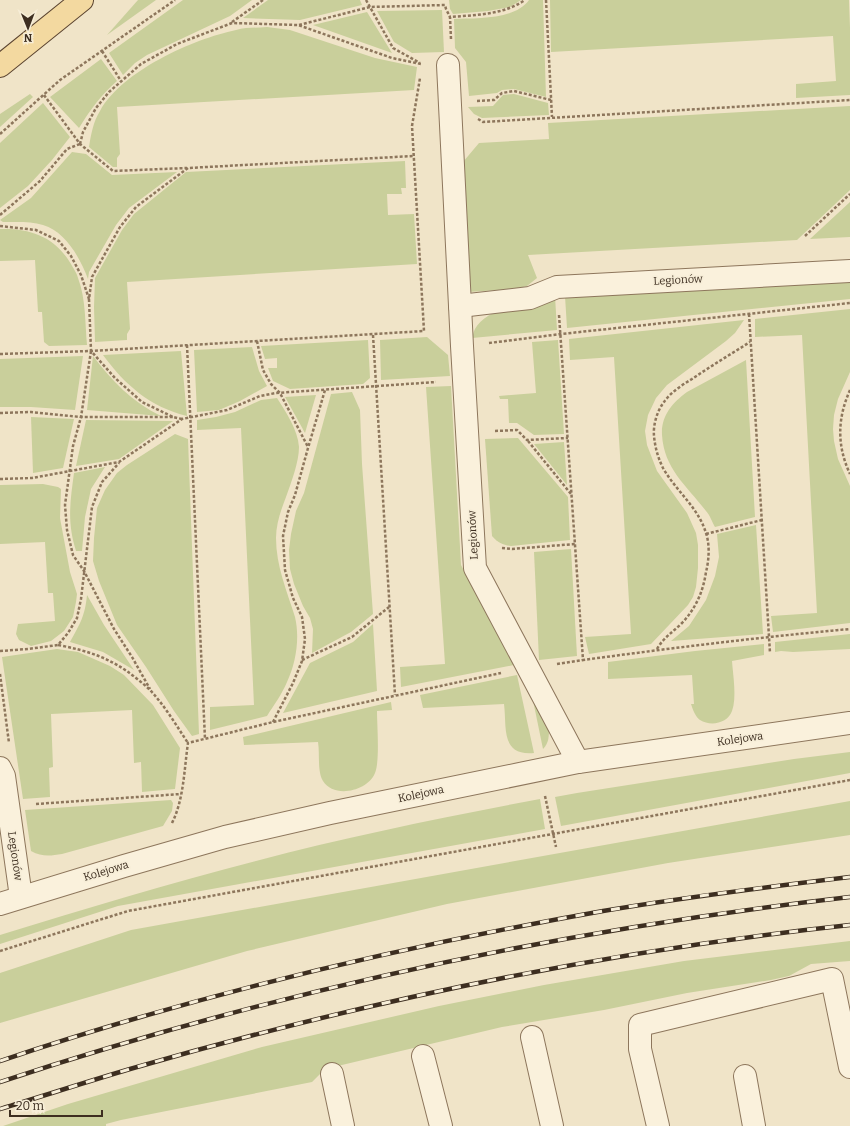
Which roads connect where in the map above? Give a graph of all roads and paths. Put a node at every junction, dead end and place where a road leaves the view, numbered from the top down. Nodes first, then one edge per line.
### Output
1 (82, 0) edge
2 (175, 0) edge
3 (263, 0) edge
4 (366, 0) edge
5 (525, 0) edge
6 (546, 0) edge
7 (370, 7) junction
8 (450, 17) junction
9 (232, 23) junction
10 (298, 25) junction
11 (451, 43) dead end
12 (102, 51) junction
13 (424, 57) dead end
14 (422, 65) junction
15 (448, 65) dead end
16 (0, 66) edge
17 (421, 71) dead end
18 (121, 81) junction
19 (44, 95) junction
20 (551, 100) junction
21 (850, 100) edge
22 (472, 101) dead end
23 (472, 117) dead end
24 (552, 117) junction
25 (0, 134) edge
26 (80, 144) junction
27 (414, 156) junction
28 (188, 168) junction
29 (850, 194) edge
30 (0, 215) edge
31 (0, 226) edge
32 (806, 236) dead end
33 (850, 271) edge
34 (557, 287) junction
35 (89, 299) junction
36 (850, 303) edge
37 (460, 306) junction
38 (749, 314) junction
39 (373, 334) junction
40 (561, 334) junction
41 (257, 341) junction
42 (750, 342) junction
43 (187, 345) junction
44 (462, 346) junction
45 (91, 351) junction
46 (0, 354) edge
47 (464, 381) junction
48 (376, 386) junction
49 (325, 390) junction
50 (850, 390) edge
51 (280, 393) junction
52 (0, 413) edge
53 (80, 417) junction
54 (173, 417) junction
55 (190, 418) junction
56 (182, 420) junction
57 (488, 431) dead end
58 (568, 438) junction
59 (527, 440) junction
60 (308, 448) junction
61 (119, 462) junction
62 (70, 471) junction
63 (850, 474) edge
64 (0, 479) edge
65 (572, 495) junction
66 (762, 520) junction
67 (706, 534) junction
68 (84, 571) junction
69 (390, 607) junction
70 (850, 629) edge
71 (769, 636) junction
72 (58, 645) junction
73 (657, 650) junction
74 (0, 651) edge
75 (770, 654) dead end
76 (302, 661) junction
77 (504, 672) dead end
78 (0, 674) edge
79 (150, 690) junction
80 (395, 696) junction
81 (273, 722) junction
82 (850, 723) edge
83 (205, 739) junction
84 (188, 743) junction
85 (10, 744) dead end
86 (578, 762) junction
87 (0, 768) edge
88 (850, 780) edge
89 (544, 788) dead end
90 (181, 794) junction
91 (33, 804) dead end
92 (171, 824) dead end
93 (553, 834) junction
94 (556, 847) dead end
95 (21, 897) junction
96 (0, 904) edge
97 (0, 951) edge
98 (532, 1037) dead end
99 (423, 1056) dead end
100 (850, 1067) edge
101 (332, 1074) dead end
102 (745, 1076) dead end
103 (339, 1125) edge
104 (441, 1126) edge
105 (552, 1126) edge
106 (658, 1126) edge
107 (754, 1126) edge

1 - 16 main road
2 - 12 path
3 - 9 path
4 - 7 path
5 - 8 path
6 - 20 path
7 - 8 path
7 - 10 path
7 - 14 path
8 - 11 path
9 - 10 path
9 - 18 path
10 - 14 path
12 - 18 path
12 - 19 path
13 - 14 path
15 - 37 street, Legionów
17 - 27 path
18 - 26 path
19 - 25 path
19 - 26 path
20 - 22 path
20 - 24 path
21 - 24 path
23 - 24 path
26 - 28 path
26 - 30 path
27 - 28 path
27 - 39 path
28 - 35 path
29 - 32 path
31 - 35 path
33 - 34 street, Legionów
34 - 37 street, Legionów
34 - 40 path
35 - 45 path
36 - 38 path
37 - 44 street, Legionów
38 - 40 path
38 - 42 path
39 - 41 path
39 - 48 path
40 - 44 path
40 - 58 path
41 - 43 path
41 - 51 path
42 - 66 path
42 - 67 path
43 - 45 path
43 - 55 path
44 - 47 street, Legionów
45 - 46 path
45 - 53 path
45 - 54 path
47 - 48 path
47 - 86 street, Legionów
48 - 49 path
48 - 69 path
49 - 51 path
49 - 60 path
50 - 63 path
51 - 55 path
51 - 60 path
52 - 53 path
53 - 54 path
53 - 62 path
54 - 56 path
55 - 56 path
55 - 83 path
56 - 61 path
57 - 59 path
58 - 59 path
58 - 65 path
59 - 65 path
60 - 76 path
61 - 62 path
61 - 68 path
62 - 64 path
62 - 68 path
65 - 73 path
66 - 67 path
66 - 71 path
67 - 73 path
68 - 72 path
68 - 79 path
69 - 76 path
69 - 80 path
70 - 71 path
71 - 73 path
71 - 75 path
72 - 74 path
72 - 79 path
76 - 81 path
77 - 80 path
78 - 85 path
79 - 84 path
80 - 81 path
81 - 83 path
82 - 86 street, Kolejowa
83 - 84 path
84 - 90 path
86 - 95 street, Kolejowa
87 - 95 street, Legionów
88 - 93 path
89 - 93 path
90 - 91 path
90 - 92 path
93 - 94 path
93 - 97 path
95 - 96 street, Kolejowa
98 - 105 street
99 - 104 street
100 - 106 street
101 - 103 street
102 - 107 street

